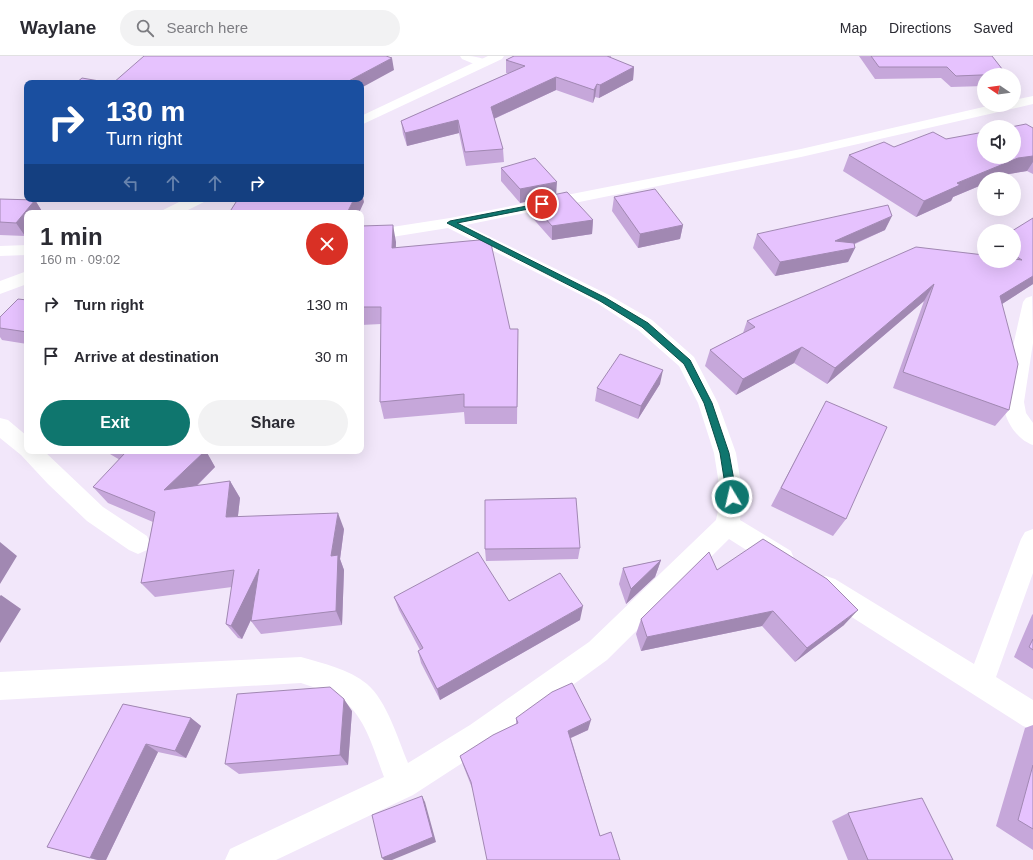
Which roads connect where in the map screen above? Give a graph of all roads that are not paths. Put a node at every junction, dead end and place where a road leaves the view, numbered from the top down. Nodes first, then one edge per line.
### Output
1 (466, 56) edge
2 (498, 56) edge
3 (483, 63) junction
4 (1033, 100) edge
5 (1021, 103) edge
6 (980, 112) edge
7 (364, 120) edge
8 (192, 202) edge
9 (174, 210) edge
10 (450, 223) junction
11 (364, 232) edge
12 (0, 250) edge
13 (24, 250) edge
14 (24, 278) edge
15 (0, 288) edge
16 (1032, 302) edge
17 (0, 426) edge
18 (1033, 437) edge
19 (24, 446) edge
20 (33, 454) edge
21 (727, 525) junction
22 (1033, 539) edge
23 (138, 543) dead end
24 (980, 683) junction
25 (0, 686) edge
26 (1033, 716) edge
27 (402, 784) junction
28 (241, 860) edge

1 - 3 street
2 - 3 street
3 - 7 street
4 - 5 street
6 - 10 street
8 - 9 street
10 - 11 street
10 - 21 street
12 - 13 street
14 - 15 street
16 - 18 street
17 - 19 street
20 - 23 street
21 - 24 street
21 - 27 street
22 - 24 street
24 - 26 street
25 - 27 street
27 - 28 street

